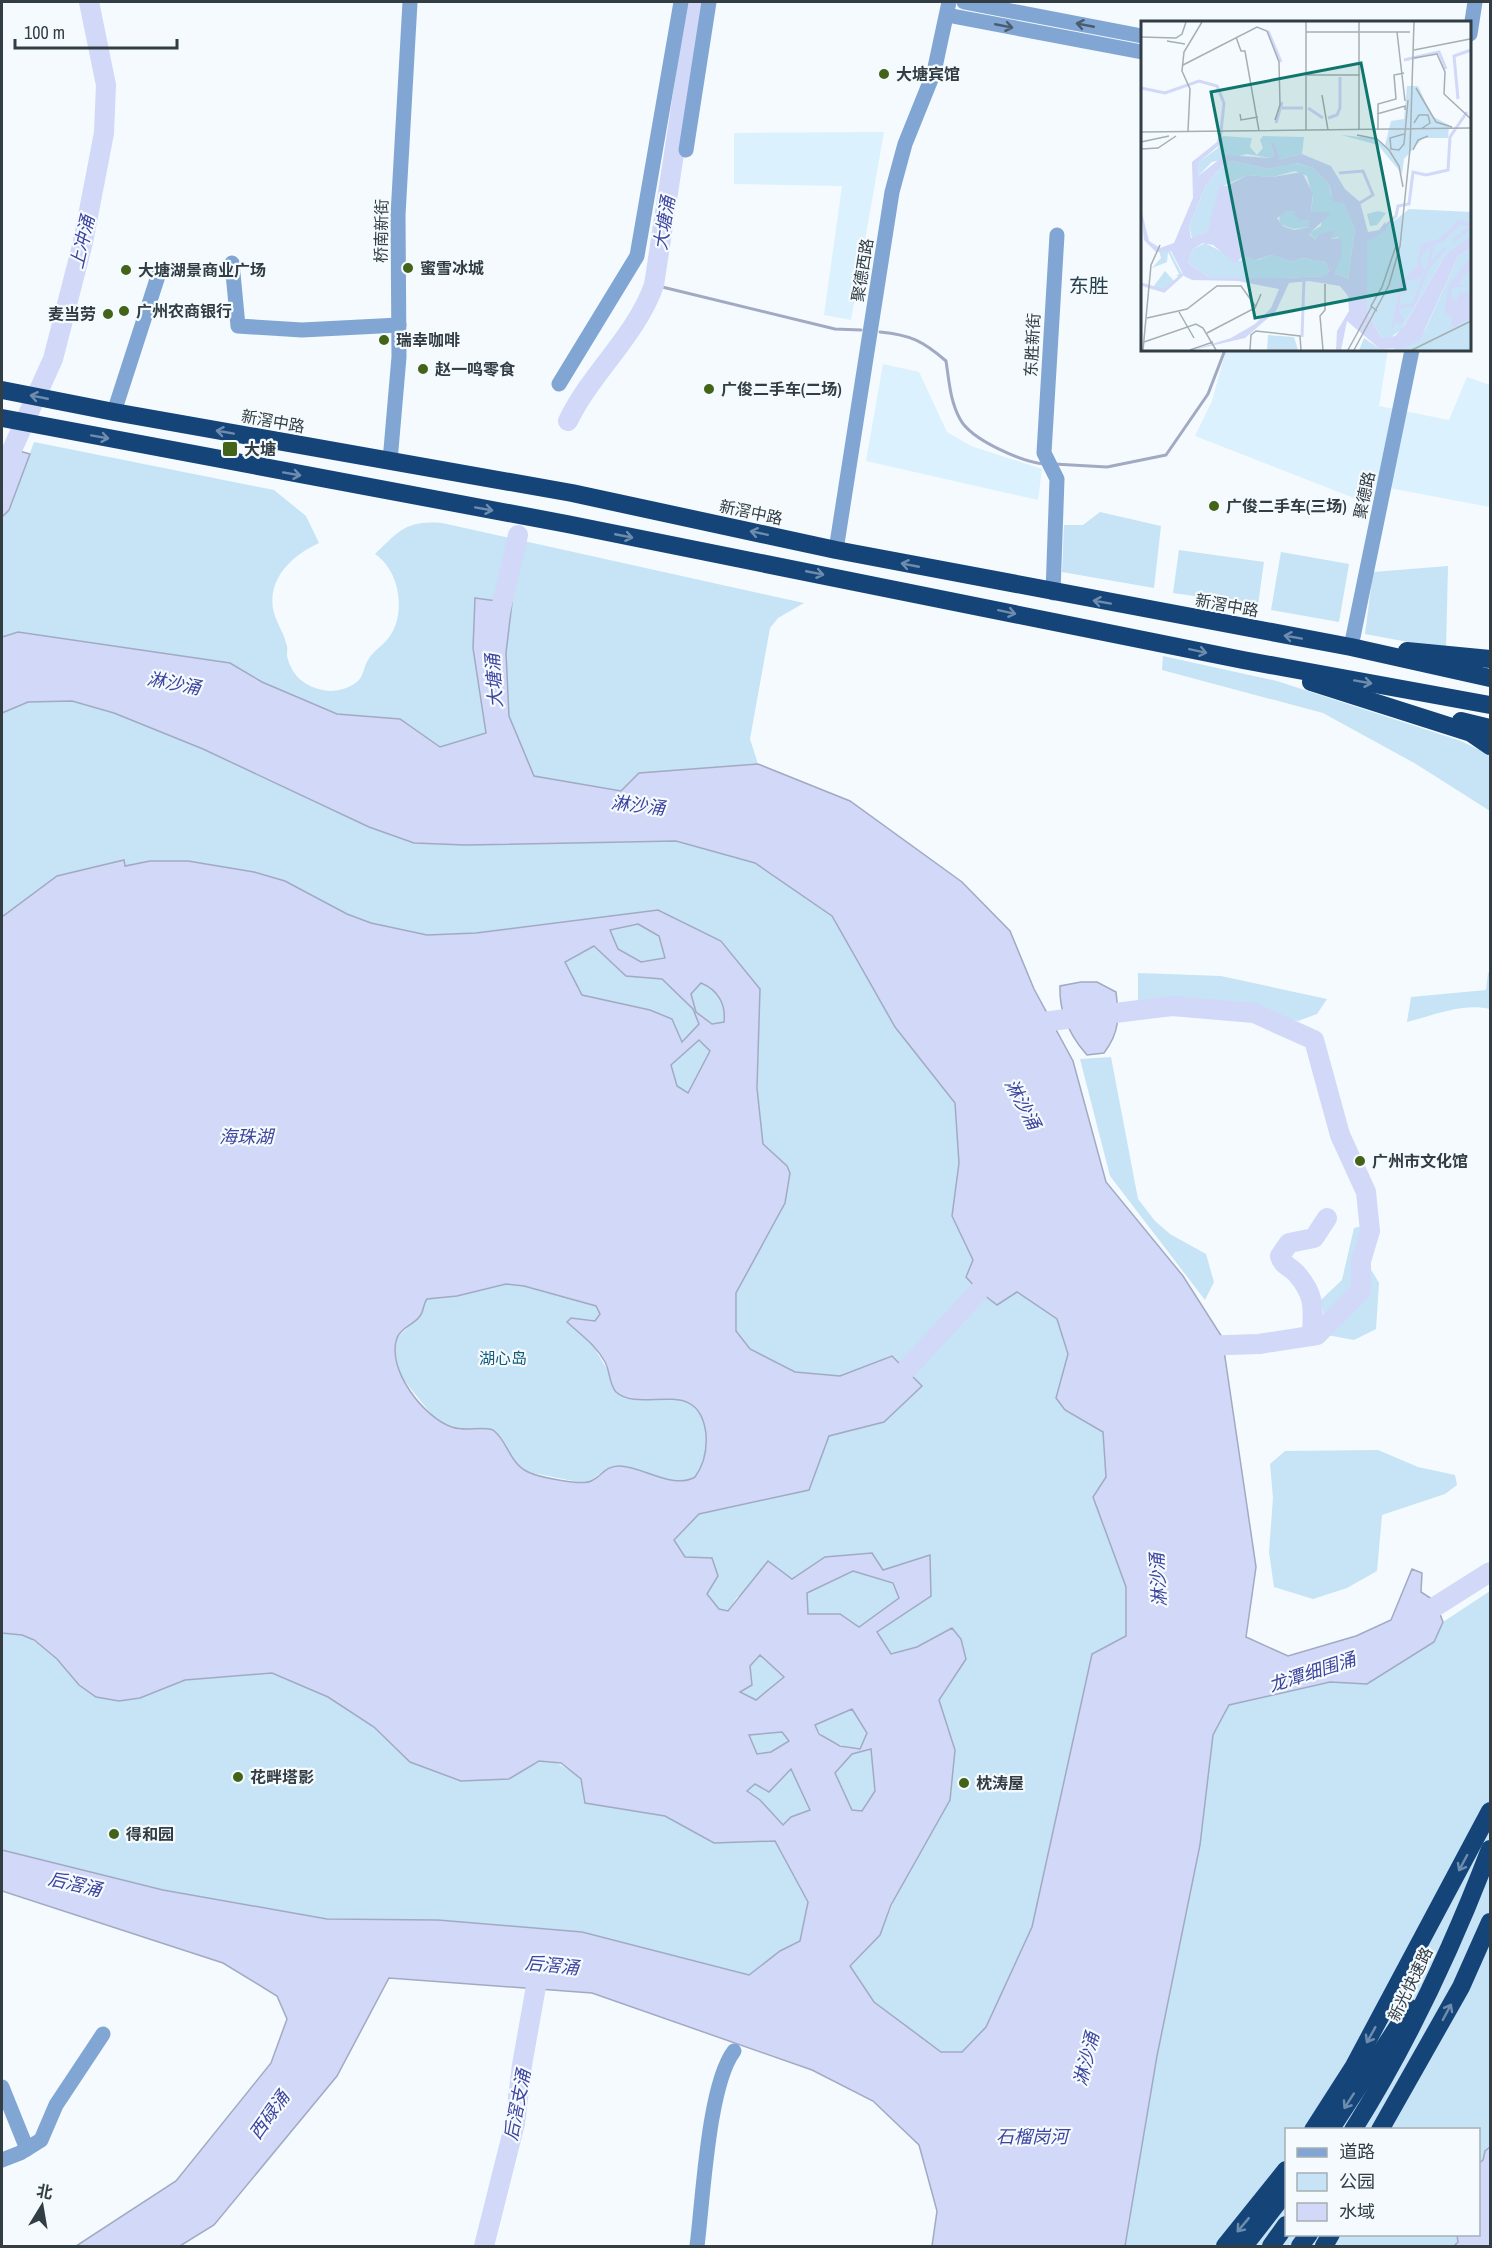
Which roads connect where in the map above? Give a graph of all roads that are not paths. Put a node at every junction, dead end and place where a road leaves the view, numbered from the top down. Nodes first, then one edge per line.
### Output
1 (410, 2) edge
2 (681, 2) edge
3 (709, 2) edge
4 (964, 2) edge
5 (1475, 2) edge
6 (948, 8) edge
7 (1471, 28) edge
8 (1141, 36) edge
9 (1141, 52) edge
10 (686, 150) dead end
11 (1057, 235) dead end
12 (232, 263) dead end
13 (159, 273) dead end
14 (399, 325) junction
15 (1412, 351) edge
16 (559, 384) dead end
17 (3, 390) edge
18 (114, 412) junction
19 (2, 418) edge
20 (390, 461) junction
21 (836, 550) junction
22 (1053, 593) junction
23 (1351, 647) junction
24 (1491, 659) edge
25 (1243, 660) junction
26 (1491, 678) edge
27 (1365, 699) junction
28 (1491, 705) edge
29 (1491, 728) edge
30 (1491, 747) edge
31 (1491, 1811) edge
32 (1491, 1849) edge
33 (1491, 1922) edge
34 (1450, 1946) junction
35 (103, 2034) dead end
36 (734, 2051) dead end
37 (2, 2087) edge
38 (1314, 2128) edge
39 (1331, 2128) edge
40 (1354, 2128) edge
41 (1384, 2128) edge
42 (27, 2149) junction
43 (2, 2160) edge
44 (1285, 2172) edge
45 (1285, 2195) edge
46 (1285, 2228) edge
47 (697, 2247) edge
48 (1225, 2247) edge
49 (1244, 2247) edge
50 (1271, 2247) edge

1 - 14 street, 桥南新街
2 - 16 street
3 - 10 street
8 -> 4 street
5 - 7 street
6 -> 9 street
6 - 21 street, 聚德西路
11 - 22 street, 东胜新街
12 - 14 street
13 - 18 street
14 - 20 street, 桥南新街
15 - 23 street, 聚德路
18 -> 17 highway, 新滘中路
20 -> 18 highway, 新滘中路
19 -> 25 highway
21 -> 20 highway, 新滘中路
22 -> 21 highway, 新滘中路
23 -> 22 highway, 新滘中路
23 - 24 highway
23 - 26 highway, 新滘中路
25 - 27 highway
25 -> 28 highway
27 - 29 highway
27 - 30 highway
31 -> 38 highway
32 - 34 highway, 新光快速路
41 -> 33 highway
34 -> 39 highway
34 - 40 highway, 新光快速路
35 - 42 street
36 - 47 street
37 - 42 street
42 - 43 street
44 -> 48 highway
45 - 49 highway
46 - 50 highway

